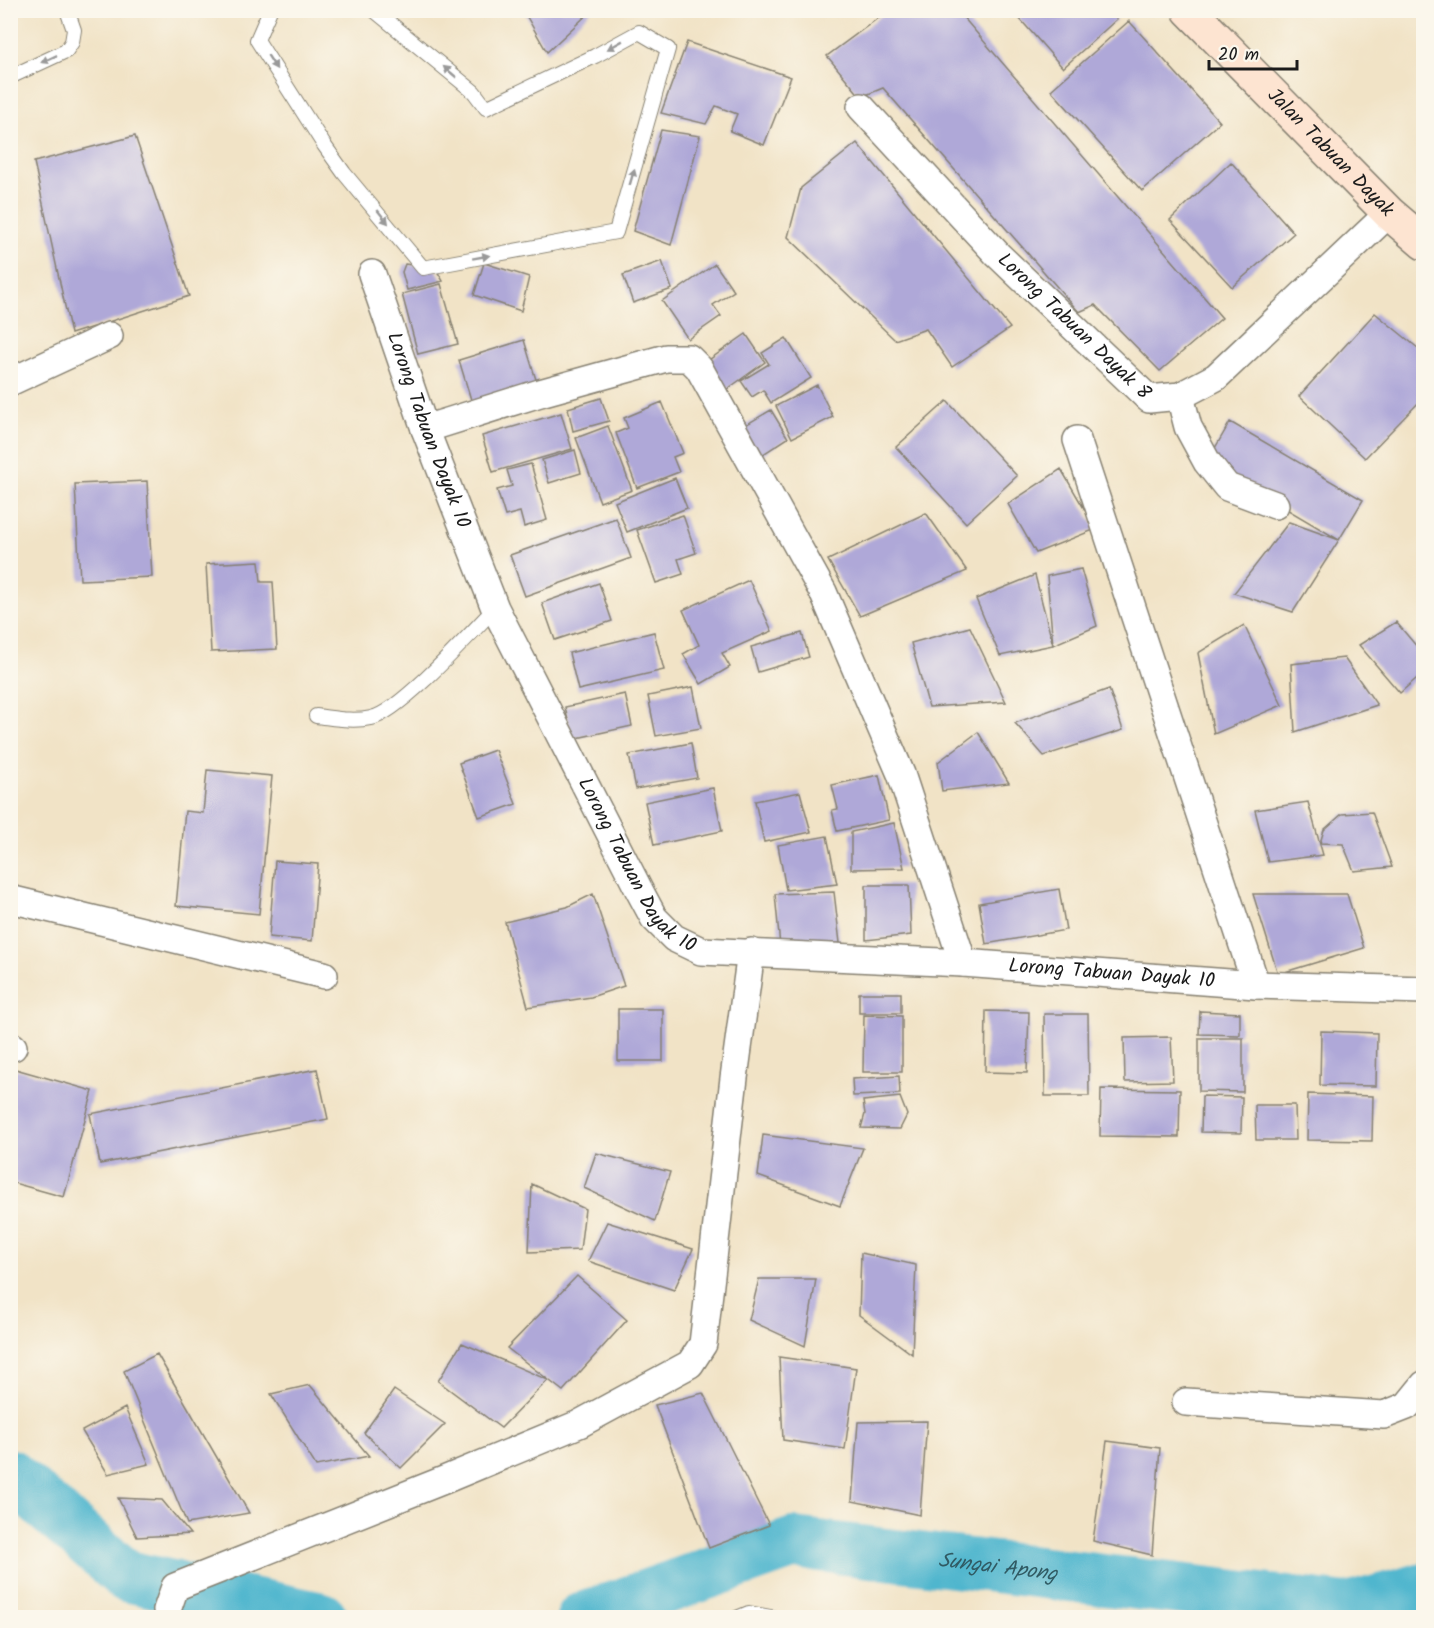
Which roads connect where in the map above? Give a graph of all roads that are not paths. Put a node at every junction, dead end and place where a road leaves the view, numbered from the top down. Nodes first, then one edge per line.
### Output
1 (67, 10) edge
2 (270, 10) edge
3 (374, 10) edge
4 (1189, 10) edge
5 (10, 76) edge
6 (861, 107) dead end
7 (1389, 213) junction
8 (1424, 243) edge
9 (372, 274) dead end
10 (109, 336) dead end
11 (10, 382) edge
12 (1180, 396) junction
13 (425, 429) junction
14 (1077, 440) dead end
15 (1275, 506) dead end
16 (495, 608) junction
17 (316, 716) dead end
18 (10, 899) edge
19 (751, 952) junction
20 (963, 963) junction
21 (324, 975) dead end
22 (1256, 985) junction
23 (1424, 990) edge
24 (1424, 1385) edge
25 (1186, 1402) dead end
26 (171, 1598) dead end
27 (737, 1617) edge
28 (776, 1617) edge

1 -> 5 lane
2 -> 3 lane
4 - 7 street, Jalan Tabuan Dayak
6 - 12 street, Lorong Tabuan Dayak 8
7 - 8 street, Jalan Tabuan Dayak
7 - 12 street, Lorong Tabuan Dayak 8
9 - 13 street, Lorong Tabuan Dayak 10
10 - 11 street
12 - 15 street
13 - 16 street, Lorong Tabuan Dayak 10
13 - 20 street
14 - 22 street
16 - 17 lane
16 - 19 street, Lorong Tabuan Dayak 10
18 - 21 street
19 - 20 street, Lorong Tabuan Dayak 10
19 - 26 street
20 - 22 street, Lorong Tabuan Dayak 10
22 - 23 street, Lorong Tabuan Dayak 10
24 - 25 street
27 - 28 lane

